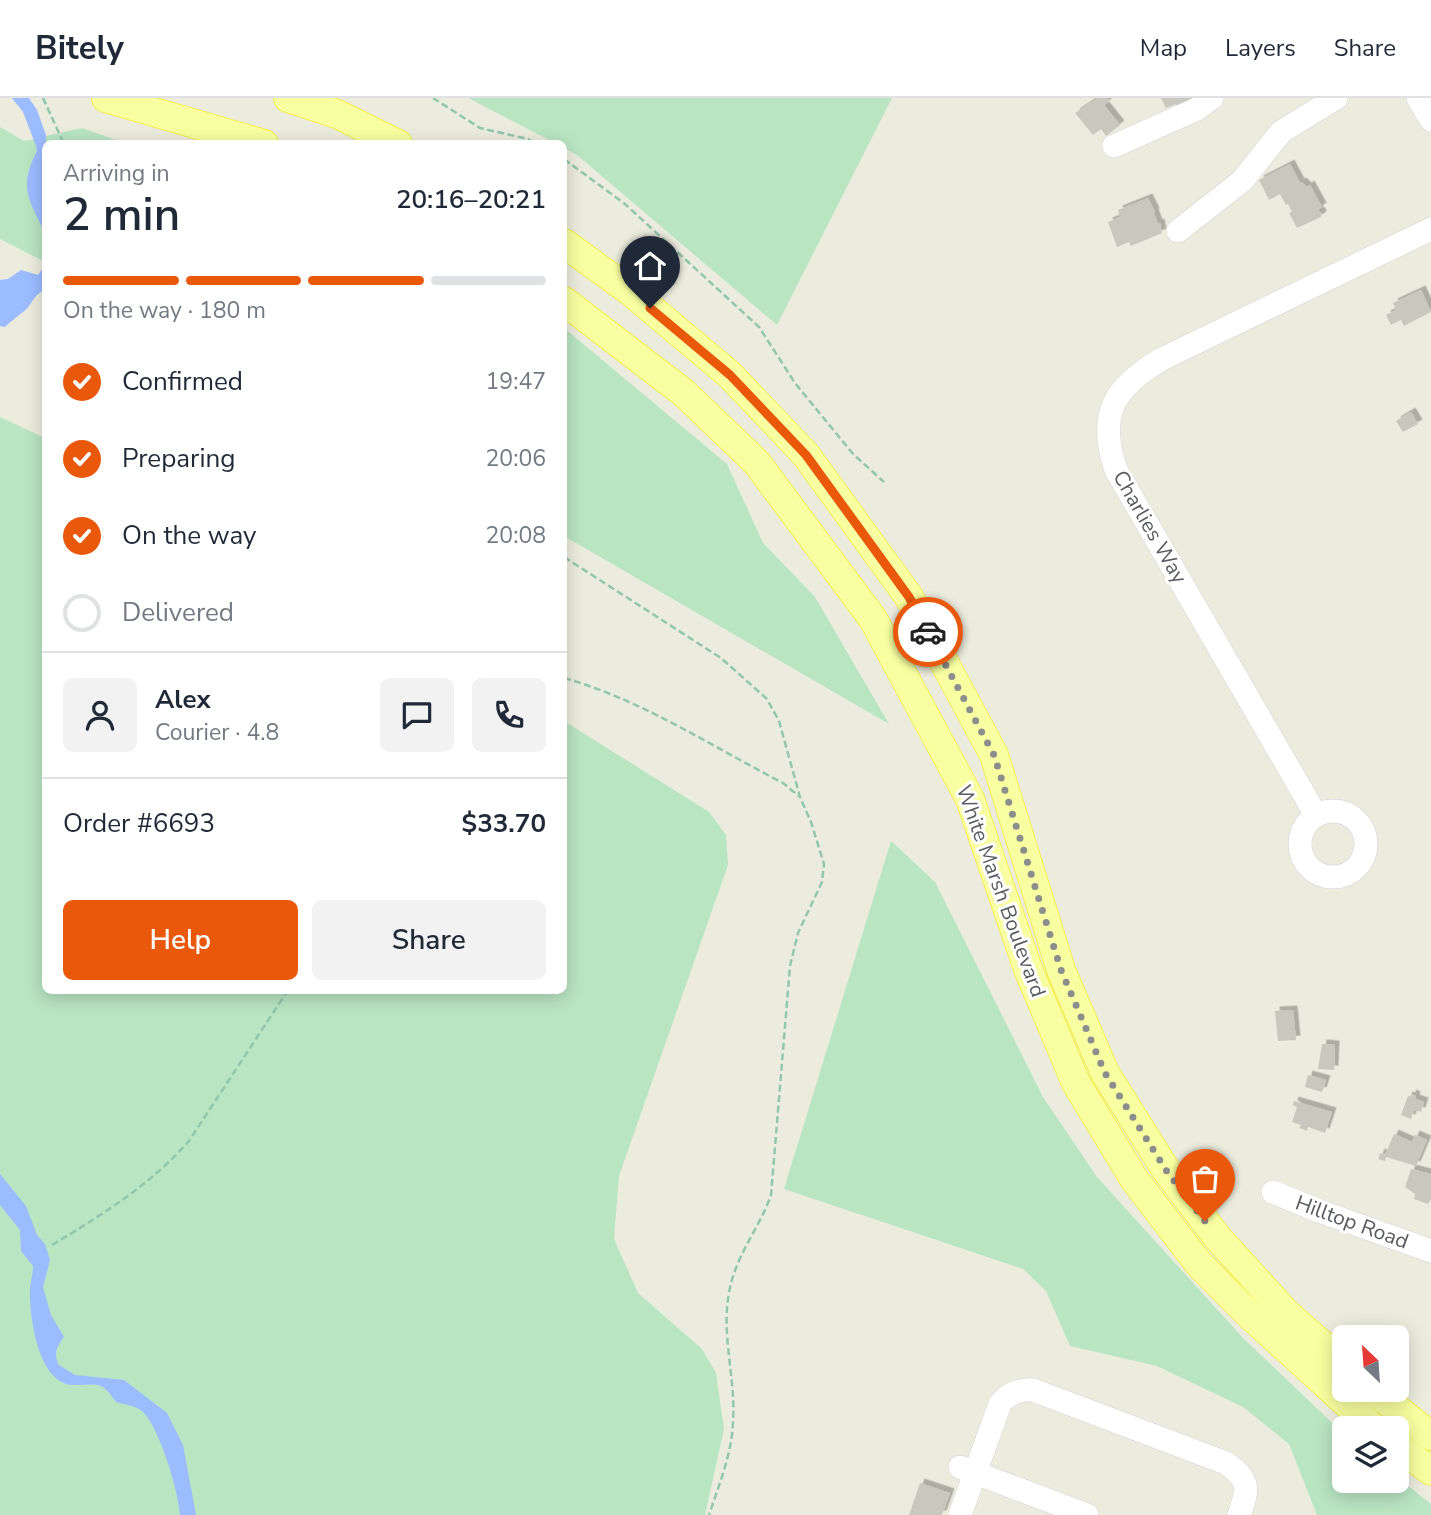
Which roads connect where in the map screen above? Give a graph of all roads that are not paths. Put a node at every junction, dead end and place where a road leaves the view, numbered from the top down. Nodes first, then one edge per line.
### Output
1 (106, 98) edge
2 (288, 98) edge
3 (1212, 98) edge
4 (1336, 98) edge
5 (1418, 98) edge
6 (1431, 120) edge
7 (250, 140) edge
8 (390, 140) edge
9 (1114, 145) dead end
10 (1431, 229) edge
11 (1178, 231) dead end
12 (567, 245) edge
13 (567, 303) edge
14 (1316, 815) dead end
15 (1273, 1192) dead end
16 (1431, 1251) edge
17 (1332, 1353) edge
18 (1388, 1402) edge
19 (1361, 1416) edge
20 (1431, 1436) edge
21 (1409, 1455) edge
22 (968, 1469) junction
23 (1431, 1471) edge
24 (960, 1515) edge
25 (1087, 1515) edge
26 (1239, 1515) edge

1 - 7 main road
2 - 8 main road
3 - 9 street
4 - 11 street
5 - 6 street
10 - 14 street, Charlies Way
12 - 17 main road, White Marsh Boulevard
13 - 19 main road, White Marsh Boulevard
15 - 16 street, Hilltop Road
18 - 20 main road
21 - 23 main road
22 - 24 street
22 - 25 street
22 - 26 street

